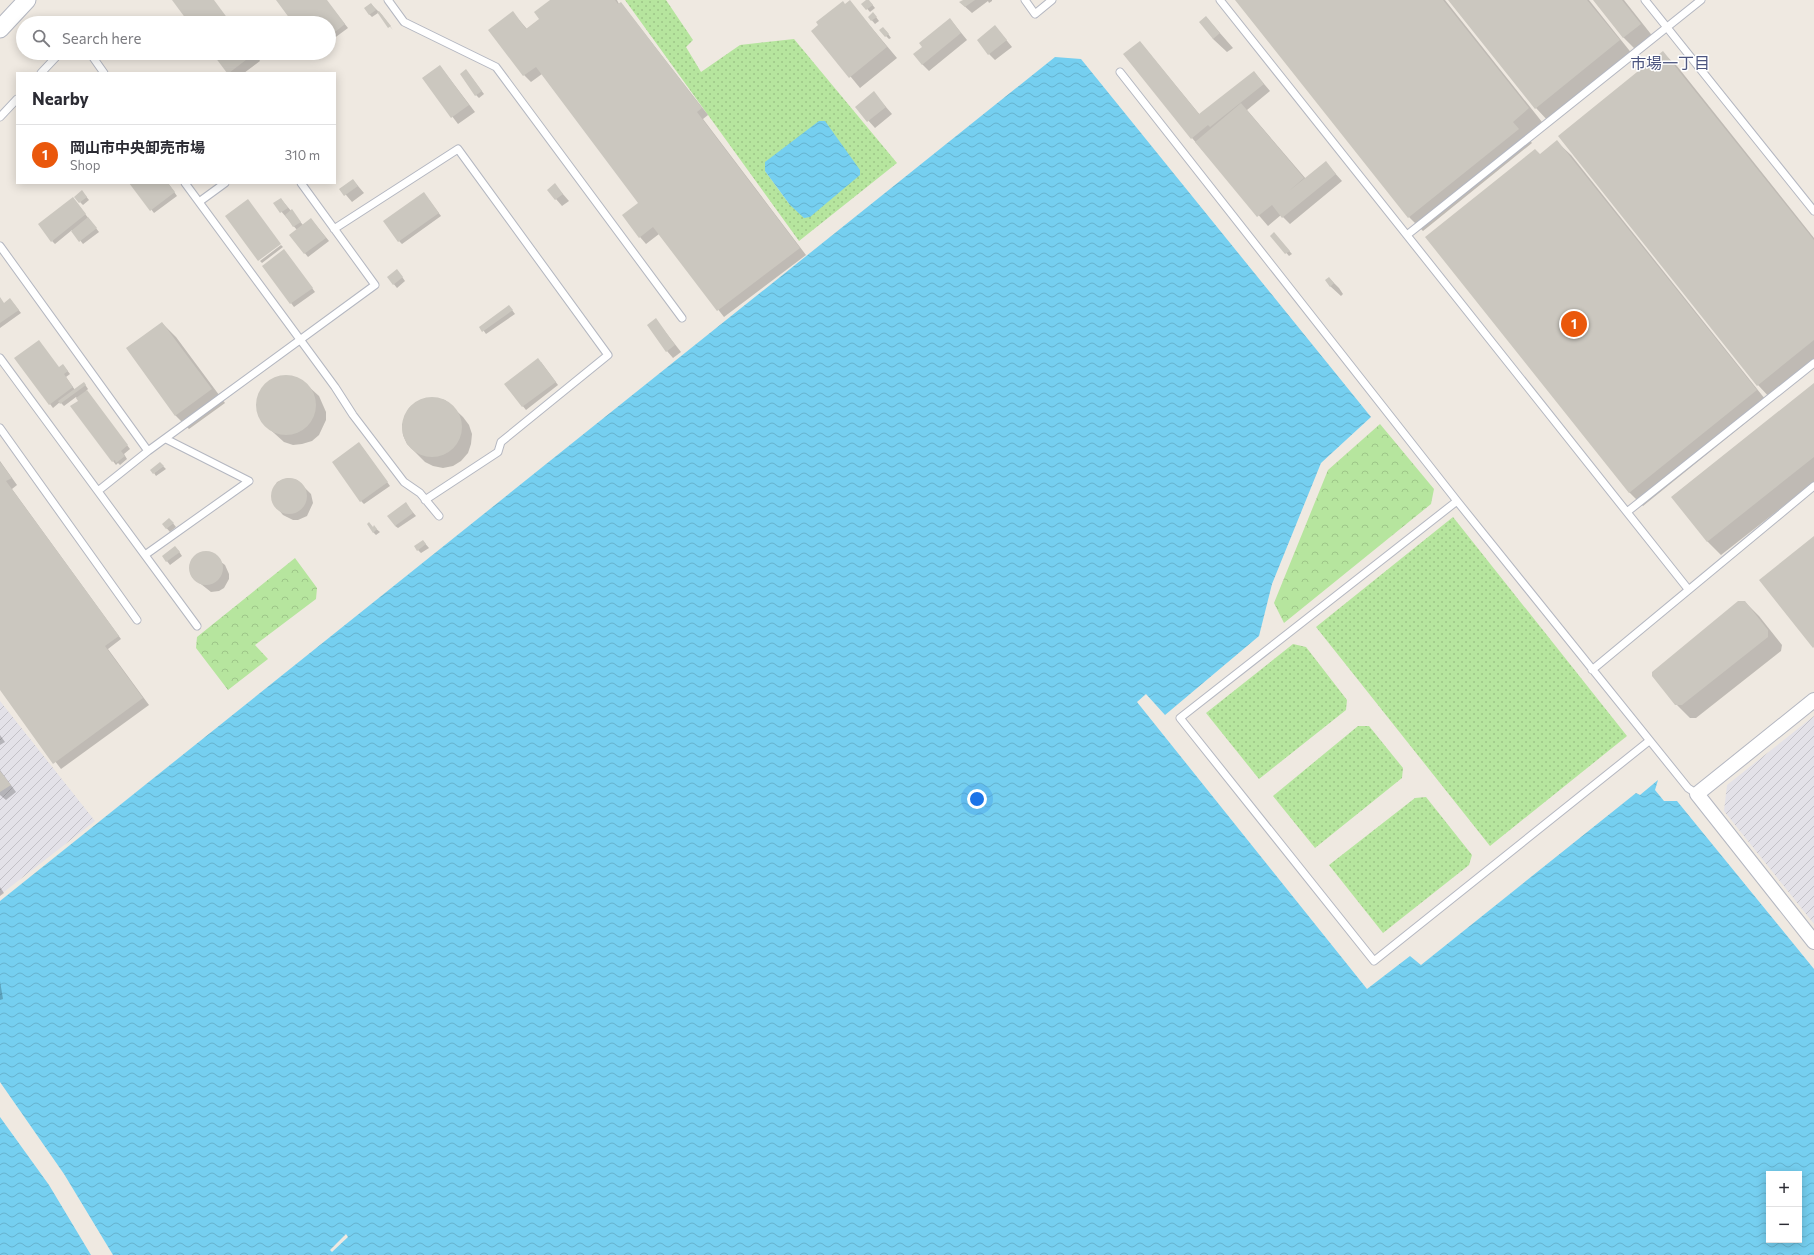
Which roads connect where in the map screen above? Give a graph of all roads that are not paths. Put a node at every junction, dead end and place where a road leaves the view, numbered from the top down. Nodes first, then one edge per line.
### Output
1 (27, 0) edge
2 (388, 0) edge
3 (1025, 0) edge
4 (1052, 0) edge
5 (1220, 0) edge
6 (1645, 0) edge
7 (1701, 0) edge
8 (1667, 27) junction
9 (0, 29) edge
10 (53, 60) edge
11 (95, 60) edge
12 (42, 72) edge
13 (103, 72) edge
14 (1120, 72) dead end
15 (16, 100) edge
16 (0, 117) edge
17 (186, 184) edge
18 (224, 184) edge
19 (302, 184) edge
20 (199, 202) junction
21 (1814, 211) edge
22 (334, 229) junction
23 (1407, 235) junction
24 (0, 246) edge
25 (682, 318) dead end
26 (300, 340) junction
27 (0, 358) edge
28 (1814, 363) edge
29 (0, 428) edge
30 (166, 439) junction
31 (148, 451) junction
32 (1814, 486) edge
33 (98, 491) junction
34 (426, 500) junction
35 (1457, 501) junction
36 (1627, 512) junction
37 (439, 516) dead end
38 (145, 555) junction
39 (1688, 590) junction
40 (137, 620) dead end
41 (197, 626) dead end
42 (1592, 670) junction
43 (1814, 700) edge
44 (1649, 741) junction
45 (1696, 794) junction
46 (1814, 942) edge

1 - 9 street
2 - 25 lane
3 - 4 lane
5 - 23 lane
6 - 8 lane
7 - 8 lane
8 - 21 lane
8 - 23 lane
10 - 12 lane
11 - 13 lane
14 - 35 lane
15 - 16 lane
17 - 20 lane
18 - 20 lane
19 - 22 lane
20 - 26 lane
22 - 26 lane
22 - 34 lane
23 - 36 lane
24 - 31 lane
26 - 30 lane
26 - 34 lane
27 - 33 lane
28 - 36 lane
29 - 40 lane
30 - 31 lane
30 - 38 lane
31 - 33 lane
32 - 39 lane
33 - 38 lane
34 - 37 lane
35 - 42 lane
35 - 44 lane
36 - 39 lane
38 - 41 lane
39 - 42 lane
42 - 44 lane
43 - 45 street
44 - 45 lane
45 - 46 street

